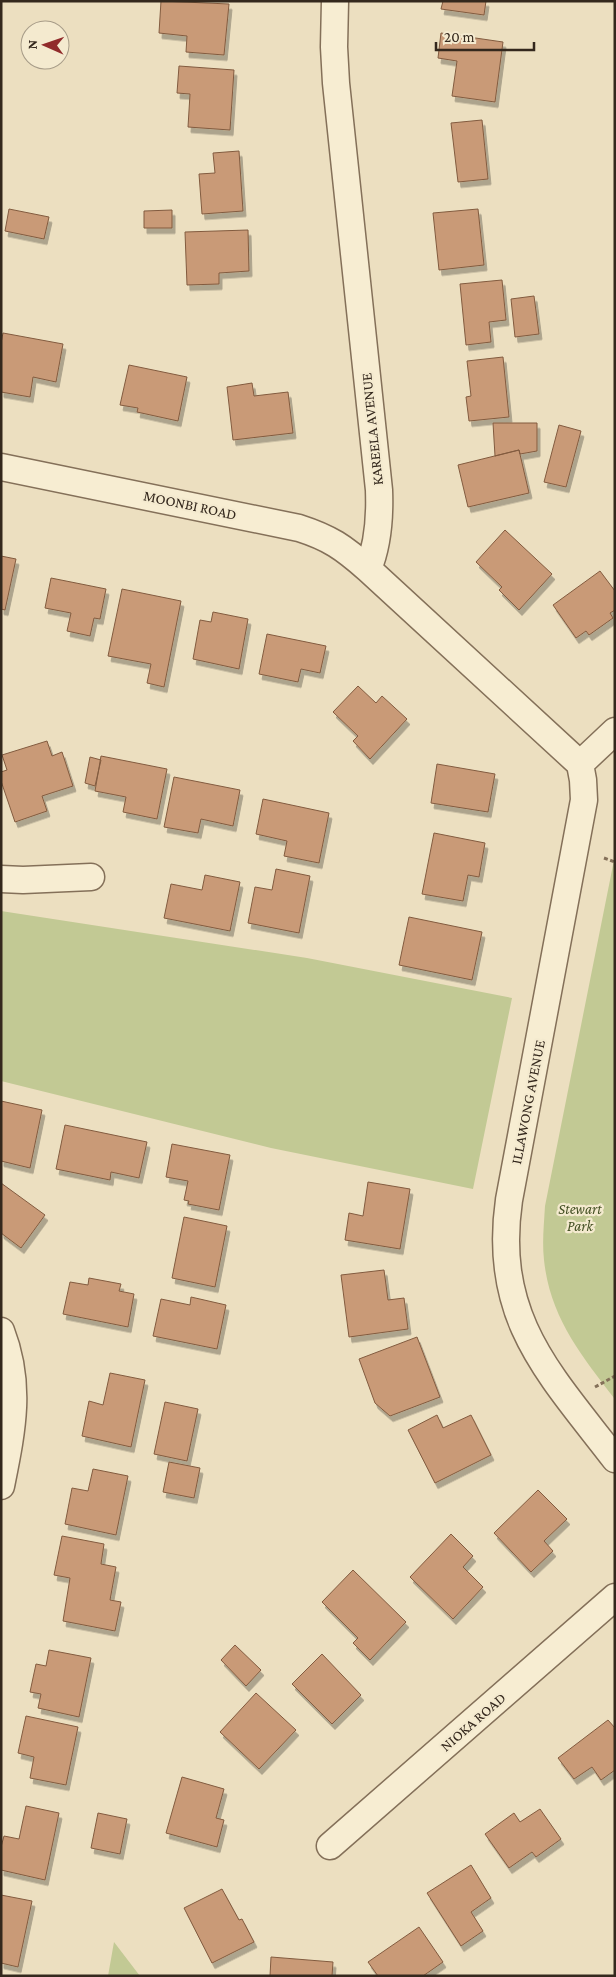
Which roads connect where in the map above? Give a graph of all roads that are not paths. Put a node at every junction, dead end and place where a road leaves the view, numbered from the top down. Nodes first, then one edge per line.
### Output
1 (335, 1) edge
2 (1, 467) edge
3 (368, 569) junction
4 (615, 731) edge
5 (580, 764) junction
6 (90, 876) dead end
7 (1, 879) edge
8 (1, 1331) edge
9 (615, 1459) edge
10 (1, 1486) edge
11 (615, 1597) edge
12 (330, 1846) dead end

1 - 3 street, KAREELA AVENUE
2 - 3 street, MOONBI ROAD
3 - 5 street
4 - 5 street
5 - 9 street, ILLAWONG AVENUE
6 - 7 street
8 - 10 street
11 - 12 street, NIOKA ROAD

